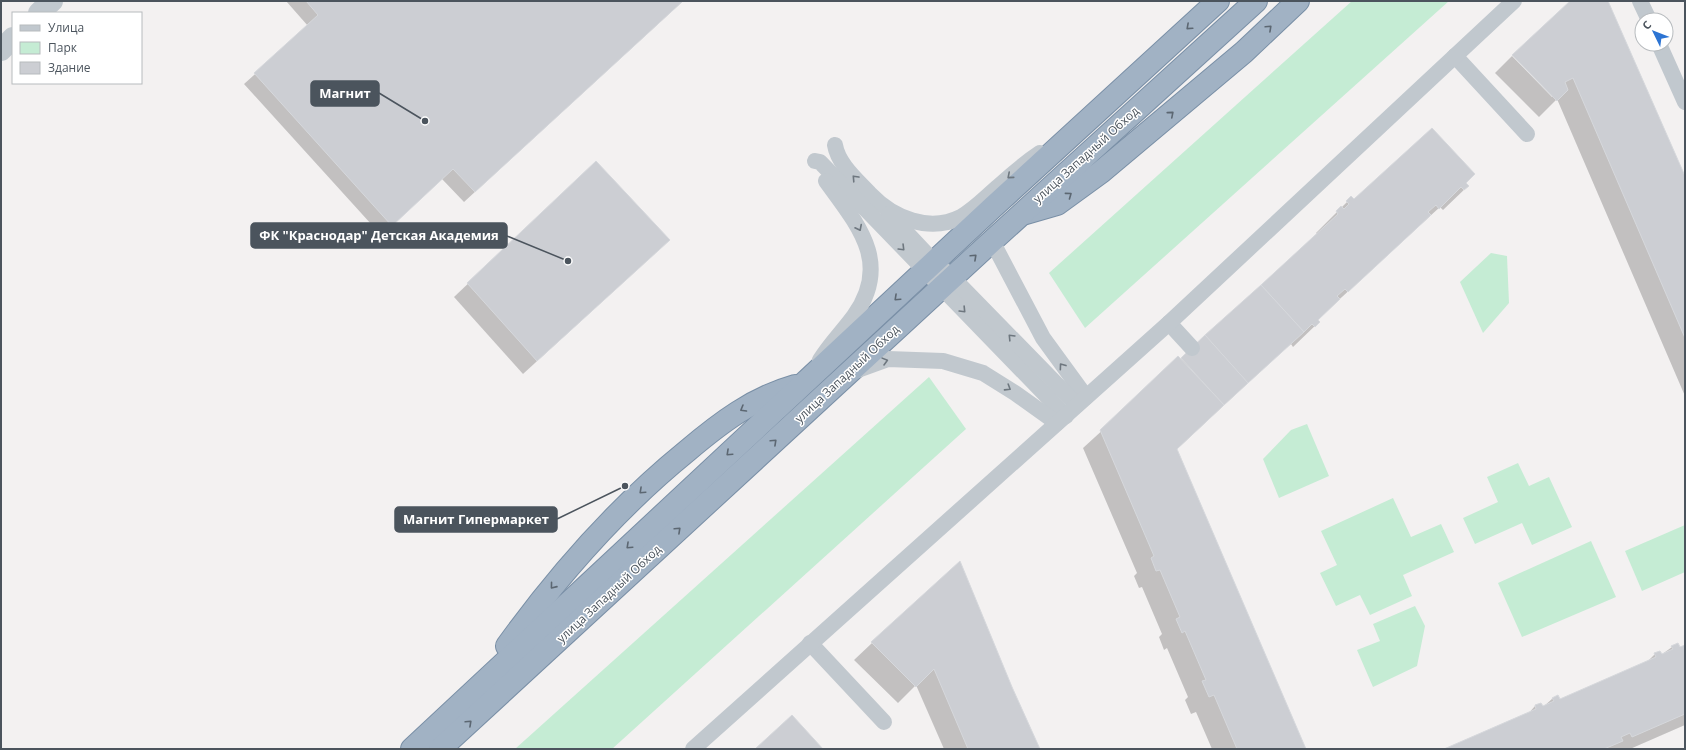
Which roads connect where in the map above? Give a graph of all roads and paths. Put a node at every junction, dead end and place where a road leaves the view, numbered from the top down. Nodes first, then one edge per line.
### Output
1 (52, 1) edge
2 (1218, 1) edge
3 (1256, 1) edge
4 (1298, 1) edge
5 (1514, 1) edge
6 (1640, 1) edge
7 (40, 12) edge
8 (1645, 12) edge
9 (12, 39) edge
10 (1, 50) edge
11 (1663, 52) edge
12 (1455, 56) junction
13 (1685, 102) edge
14 (1087, 120) junction
15 (1526, 134) dead end
16 (834, 145) dead end
17 (874, 198) junction
18 (1020, 214) junction
19 (992, 241) junction
20 (938, 275) junction
21 (1169, 323) junction
22 (1192, 348) dead end
23 (848, 374) junction
24 (804, 384) junction
25 (1071, 410) junction
26 (810, 643) junction
27 (490, 676) junction
28 (884, 722) dead end
29 (412, 749) edge
30 (440, 749) edge
31 (693, 749) edge

1 - 7 street
2 -> 14 highway, улица Западный Обход
3 - 18 highway, улица Западный Обход
18 -> 4 highway
5 - 12 lane
6 - 8 lane
9 - 10 street
11 - 13 lane
12 - 15 lane
12 - 21 lane
14 -> 17 lane
14 - 20 highway, улица Западный Обход
17 -> 16 lane
17 - 20 lane
18 - 19 highway, улица Западный Обход
20 -> 19 highway, улица Западный Обход
25 -> 19 lane
20 - 23 highway, улица Западный Обход
20 -> 24 highway, улица Западный Обход
20 - 24 lane
20 - 25 lane
21 - 22 lane
21 - 25 lane
23 -> 25 lane
30 -> 23 highway, улица Западный Обход
24 -> 27 highway, улица Западный Обход
24 -> 27 highway
25 - 26 lane
26 - 28 lane
26 - 31 lane
27 - 29 highway, улица Западный Обход

